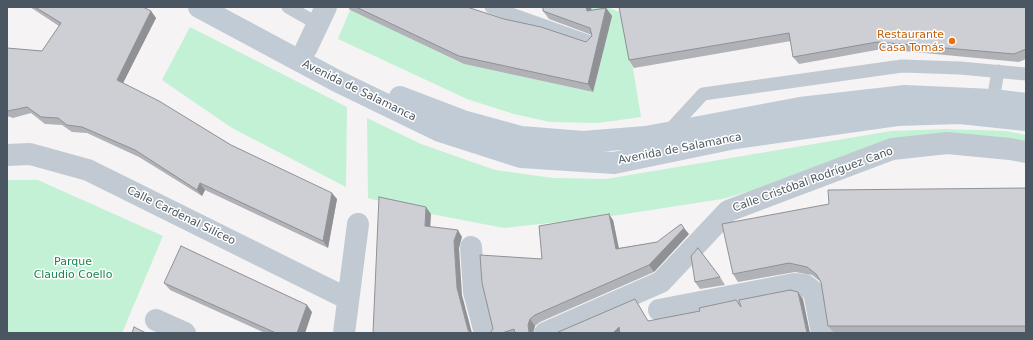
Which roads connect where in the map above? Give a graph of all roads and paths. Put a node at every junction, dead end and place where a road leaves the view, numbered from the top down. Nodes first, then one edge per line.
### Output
1 (199, 7) edge
2 (230, 7) edge
3 (288, 7) edge
4 (491, 7) edge
5 (322, 15) edge
6 (590, 42) edge
7 (306, 49) junction
8 (998, 71) junction
9 (1026, 74) edge
10 (993, 100) junction
11 (1026, 104) edge
12 (1026, 120) edge
13 (667, 133) junction
14 (1026, 152) edge
15 (7, 155) edge
16 (358, 224) dead end
17 (472, 247) dead end
18 (348, 299) junction
19 (659, 310) dead end
20 (156, 320) dead end
21 (185, 333) edge
22 (344, 333) edge
23 (485, 333) edge
24 (545, 333) edge
25 (822, 333) edge

1 - 12 main road, Avenida de Salamanca
2 - 7 main road, Avenida de Salamanca
3 - 5 lane
4 - 6 lane
5 - 7 street
7 - 13 main road, Avenida de Salamanca
8 - 9 lane
8 - 10 lane
8 - 13 lane
10 - 11 main road, Avenida de Salamanca
10 - 13 main road, Avenida de Salamanca
14 - 24 street, Calle Cristóbal Rodríguez Cano
15 - 18 street, Calle Cardenal Silíceo
16 - 18 street
17 - 23 street
18 - 22 street
19 - 25 street
20 - 21 street

